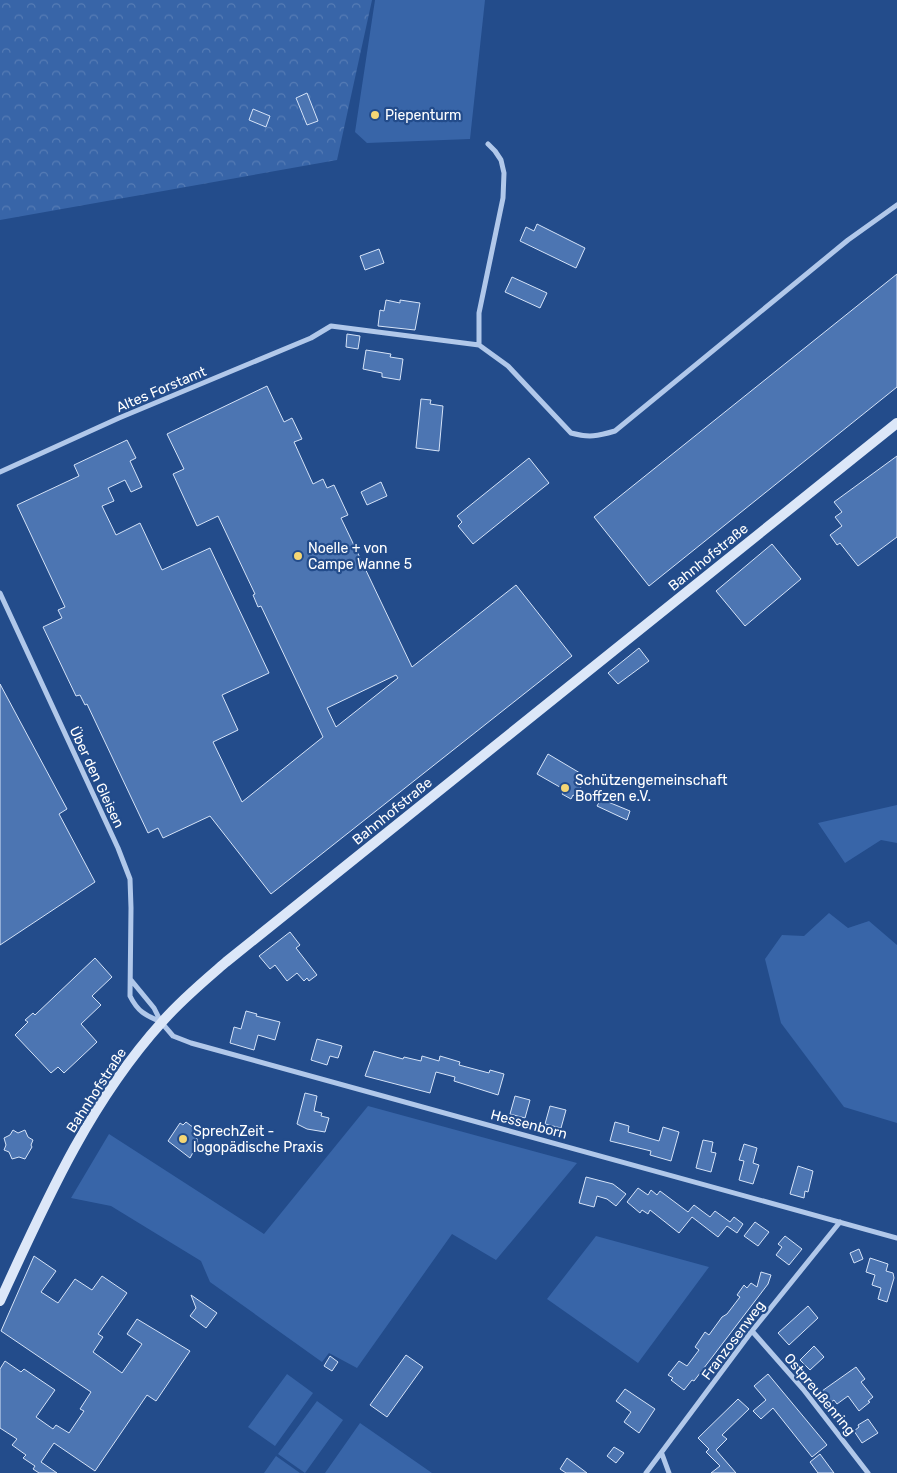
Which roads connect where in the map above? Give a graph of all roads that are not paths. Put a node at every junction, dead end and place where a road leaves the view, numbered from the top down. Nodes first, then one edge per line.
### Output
1 (488, 144) dead end
2 (897, 205) edge
3 (479, 345) junction
4 (897, 423) edge
5 (0, 472) edge
6 (0, 593) edge
7 (131, 980) junction
8 (161, 1022) junction
9 (840, 1222) junction
10 (897, 1238) edge
11 (0, 1302) edge
12 (752, 1331) junction
13 (662, 1454) junction
14 (646, 1473) edge
15 (669, 1473) edge
16 (868, 1473) edge

1 - 3 street
2 - 3 street
3 - 5 street, Altes Forstamt
4 - 8 main road, Bahnhofstraße
6 - 7 street, Über den Gleisen
7 - 8 street
7 - 8 street, Über den Gleisen
8 - 9 street, Hessenborn
8 - 11 main road, Bahnhofstraße
9 - 10 street, Hessenborn
9 - 12 street, Franzosenweg
12 - 13 street, Franzosenweg
12 - 16 street, Ostpreußenring
13 - 14 street, Franzosenweg
13 - 15 street

